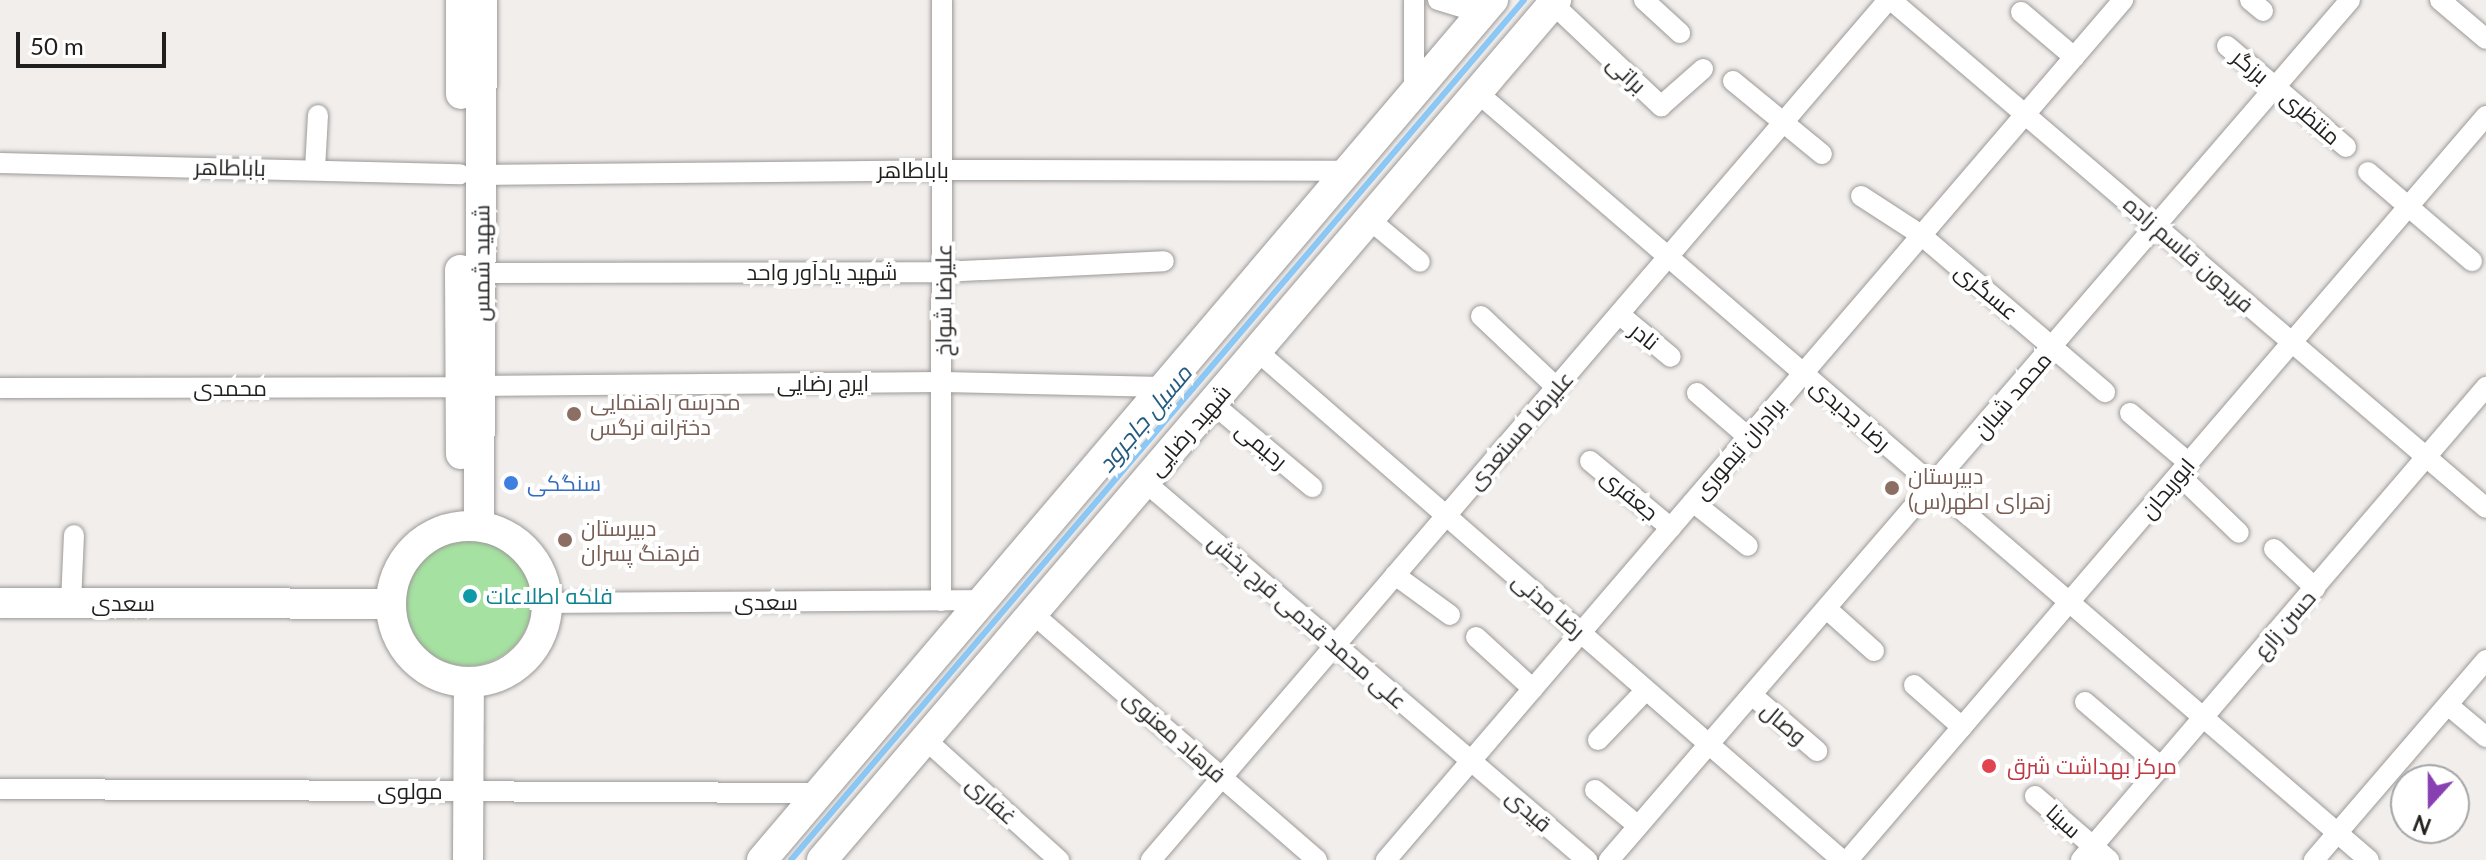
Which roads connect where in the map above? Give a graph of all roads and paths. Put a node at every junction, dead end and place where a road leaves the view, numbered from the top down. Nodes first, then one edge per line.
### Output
1 (461, 0) edge
2 (482, 0) edge
3 (942, 0) edge
4 (1414, 0) edge
5 (1438, 0) edge
6 (1644, 0) edge
7 (1890, 0) edge
8 (2123, 0) edge
9 (2350, 0) edge
10 (2440, 0) edge
11 (1555, 2) edge
12 (1490, 3) edge
13 (2021, 12) dead end
14 (1680, 33) dead end
15 (2486, 39) edge
16 (2227, 46) dead end
17 (2074, 57) junction
18 (1703, 69) dead end
19 (1733, 81) dead end
20 (2276, 87) junction
21 (1414, 92) junction
22 (1479, 94) junction
23 (2024, 113) junction
24 (318, 115) dead end
25 (2486, 116) edge
26 (1784, 122) junction
27 (2346, 147) dead end
28 (1822, 154) dead end
29 (0, 163) edge
30 (315, 169) junction
31 (944, 170) junction
32 (1346, 171) junction
33 (2368, 172) dead end
34 (470, 174) junction
35 (1861, 196) dead end
36 (2409, 206) junction
37 (1370, 220) junction
38 (2155, 225) junction
39 (1921, 235) junction
40 (1668, 257) junction
41 (1164, 261) dead end
42 (2472, 261) dead end
43 (1420, 262) dead end
44 (942, 272) junction
45 (481, 273) junction
46 (1619, 314) junction
47 (1481, 316) dead end
48 (2291, 341) junction
49 (2052, 347) junction
50 (1257, 351) junction
51 (1671, 357) dead end
52 (1803, 373) junction
53 (943, 382) junction
54 (470, 387) junction
55 (1164, 387) junction
56 (1556, 387) junction
57 (2486, 387) edge
58 (0, 388) edge
59 (2105, 392) dead end
60 (1697, 393) dead end
61 (1212, 403) junction
62 (2130, 413) dead end
63 (1748, 437) junction
64 (2426, 456) junction
65 (1590, 461) dead end
66 (2184, 469) junction
67 (1145, 482) junction
68 (1934, 485) junction
69 (1312, 487) dead end
70 (1693, 502) junction
71 (2486, 508) edge
72 (1447, 515) junction
73 (471, 525) junction
74 (1671, 528) junction
75 (2239, 533) dead end
76 (74, 535) dead end
77 (1748, 546) dead end
78 (2274, 549) dead end
79 (1395, 575) junction
80 (2315, 588) junction
81 (985, 600) junction
82 (941, 601) junction
83 (2070, 602) junction
84 (0, 603) edge
85 (71, 603) junction
86 (548, 603) junction
87 (390, 604) junction
88 (1827, 609) junction
89 (1032, 613) junction
90 (1450, 615) dead end
91 (1581, 633) junction
92 (1476, 637) dead end
93 (1335, 645) junction
94 (1874, 651) dead end
95 (2486, 660) edge
96 (469, 683) junction
97 (1914, 685) dead end
98 (1533, 689) junction
99 (1646, 690) junction
100 (1752, 695) junction
101 (2085, 702) dead end
102 (2448, 705) junction
103 (2203, 718) junction
104 (1962, 727) junction
105 (2486, 737) edge
106 (925, 739) junction
107 (1598, 740) dead end
108 (1709, 744) junction
109 (1817, 751) dead end
110 (1471, 761) junction
111 (2161, 767) junction
112 (1222, 777) junction
113 (0, 789) edge
114 (1595, 790) dead end
115 (469, 791) junction
116 (819, 793) junction
117 (2035, 796) dead end
118 (1638, 826) junction
119 (2338, 833) junction
120 (2094, 856) edge
121 (468, 860) edge
122 (762, 860) edge
123 (822, 860) edge
124 (1059, 860) edge
125 (1151, 860) edge
126 (1317, 860) edge
127 (1386, 860) edge
128 (1587, 860) edge
129 (1609, 860) edge
130 (1842, 860) edge
131 (1848, 860) edge
132 (2314, 860) edge
133 (2369, 860) edge

1 - 34 main road, شهید شمس
2 - 34 main road, شهید شمس
3 - 31 street, علیرضا شواخ
4 - 21 street
5 - 12 street
6 - 14 street
7 - 23 street, فریدون قاسم زاده
7 - 26 street, علیرضا مستعدی
8 - 17 street, برادران تیموری
9 - 20 street, محمد شبان
10 - 15 street
11 - 18 street, براتی
11 - 22 main road, شهید رضایی
12 - 21 main road, شهید رضایی
13 - 17 street
16 - 20 street, برزگر
17 - 23 street, برادران تیموری
19 - 26 street
20 - 27 street, منتظری
20 - 38 street, محمد شبان
21 - 32 main road, شهید رضایی
22 - 37 main road, شهید رضایی
22 - 40 street, رضا جدیدی
23 - 38 street, فریدون قاسم زاده
23 - 39 street, برادران تیموری
24 - 30 street
25 - 36 street, ابوریحان
26 - 28 street
26 - 40 street, علیرضا مستعدی
29 - 30 street, باباطاهر
30 - 34 street, باباطاهر
31 - 32 street, باباطاهر
31 - 34 street, باباطاهر
31 - 44 street, علیرضا شواخ
32 - 55 main road, شهید رضایی
33 - 36 street
34 - 45 main road, شهید شمس
34 - 54 main road, شهید شمس
35 - 39 street, عسگری
36 - 42 street
36 - 48 street, ابوریحان
37 - 43 street
37 - 50 main road, شهید رضایی
38 - 48 street, فریدون قاسم زاده
38 - 49 street, محمد شبان
39 - 49 street, عسگری
39 - 52 street, برادران تیموری
40 - 46 street, علیرضا مستعدی
40 - 52 street, رضا جدیدی
41 - 44 street, شهید یادآور واحد
44 - 45 street, شهید یادآور واحد
44 - 53 street, علیرضا شواخ
45 - 54 main road, شهید شمس
46 - 51 street, نادر
46 - 56 street, علیرضا مستعدی
47 - 56 street
48 - 64 street, فریدون قاسم زاده
48 - 66 street, ابوریحان
49 - 59 street, عسگری
49 - 68 street, محمد شبان
50 - 61 main road, شهید رضایی
50 - 72 street, رضا مدنی
52 - 63 street, برادران تیموری
52 - 68 street, رضا جدیدی
53 - 54 street, ایرج رضایی
53 - 55 street, ایرج رضایی
53 - 82 street, علیرضا شواخ
54 - 58 street, محمدی
54 - 73 main road, شهید شمس
55 - 81 main road, شهید رضایی
56 - 72 street, علیرضا مستعدی
57 - 64 street, حسن زارع
60 - 63 street
61 - 67 main road, شهید رضایی
61 - 69 street, رحیمی
62 - 66 street
63 - 70 street, برادران تیموری
64 - 71 street, فریدون قاسم زاده
64 - 80 street, حسن زارع
65 - 74 street, جعفری
66 - 75 street
66 - 83 street, ابوریحان
67 - 89 main road, شهید رضایی
67 - 93 street, علی محمد قدمی فرح بخش
68 - 83 street, رضا جدیدی
68 - 88 street, محمد شبان
70 - 74 street, برادران تیموری
70 - 77 street
72 - 79 street, علیرضا مستعدی
72 - 91 street, رضا مدنی
73 - 86 main road
73 - 87 main road
74 - 91 street, برادران تیموری
76 - 85 street
78 - 80 street
79 - 90 street
79 - 93 street, علیرضا مستعدی
80 - 103 street, حسن زارع
81 - 82 street, سعدی
81 - 116 main road, شهید رضایی
82 - 86 street, سعدی
83 - 103 street, رضا جدیدی
83 - 104 street, ابوریحان
84 - 85 main road, سعدی
85 - 87 main road, سعدی
86 - 96 main road
87 - 96 main road
88 - 94 street
88 - 100 street, محمد شبان
89 - 106 main road, شهید رضایی
89 - 112 street, فرهاد معنوی
91 - 98 street, برادران تیموری
91 - 99 street, رضا مدنی
92 - 98 street
93 - 110 street, علی محمد قدمی فرح بخش
93 - 112 street, علیرضا مستعدی
95 - 102 street
96 - 115 main road
97 - 104 street
98 - 110 street, برادران تیموری
99 - 107 street
99 - 108 street, رضا مدنی
100 - 108 street, محمد شبان
100 - 109 street, وصال
101 - 111 street
102 - 105 street
102 - 119 street
103 - 111 street, حسن زارع
103 - 119 street, رضا جدیدی
104 - 131 street, ابوریحان
106 - 123 main road, شهید رضایی
106 - 124 street, غفاری
108 - 118 street, محمد شبان
108 - 130 street, رضا مدنی
110 - 127 street, برادران تیموری
110 - 128 street, قیدی
111 - 120 street, حسن زارع
112 - 125 street, علیرضا مستعدی
112 - 126 street, فرهاد معنوی
113 - 115 street, مولوی
114 - 118 street
115 - 116 street, مولوی
115 - 121 main road
116 - 122 main road, شهید رضایی
117 - 120 street, سینا
118 - 129 street, محمد شبان
119 - 132 street
119 - 133 street, رضا جدیدی

